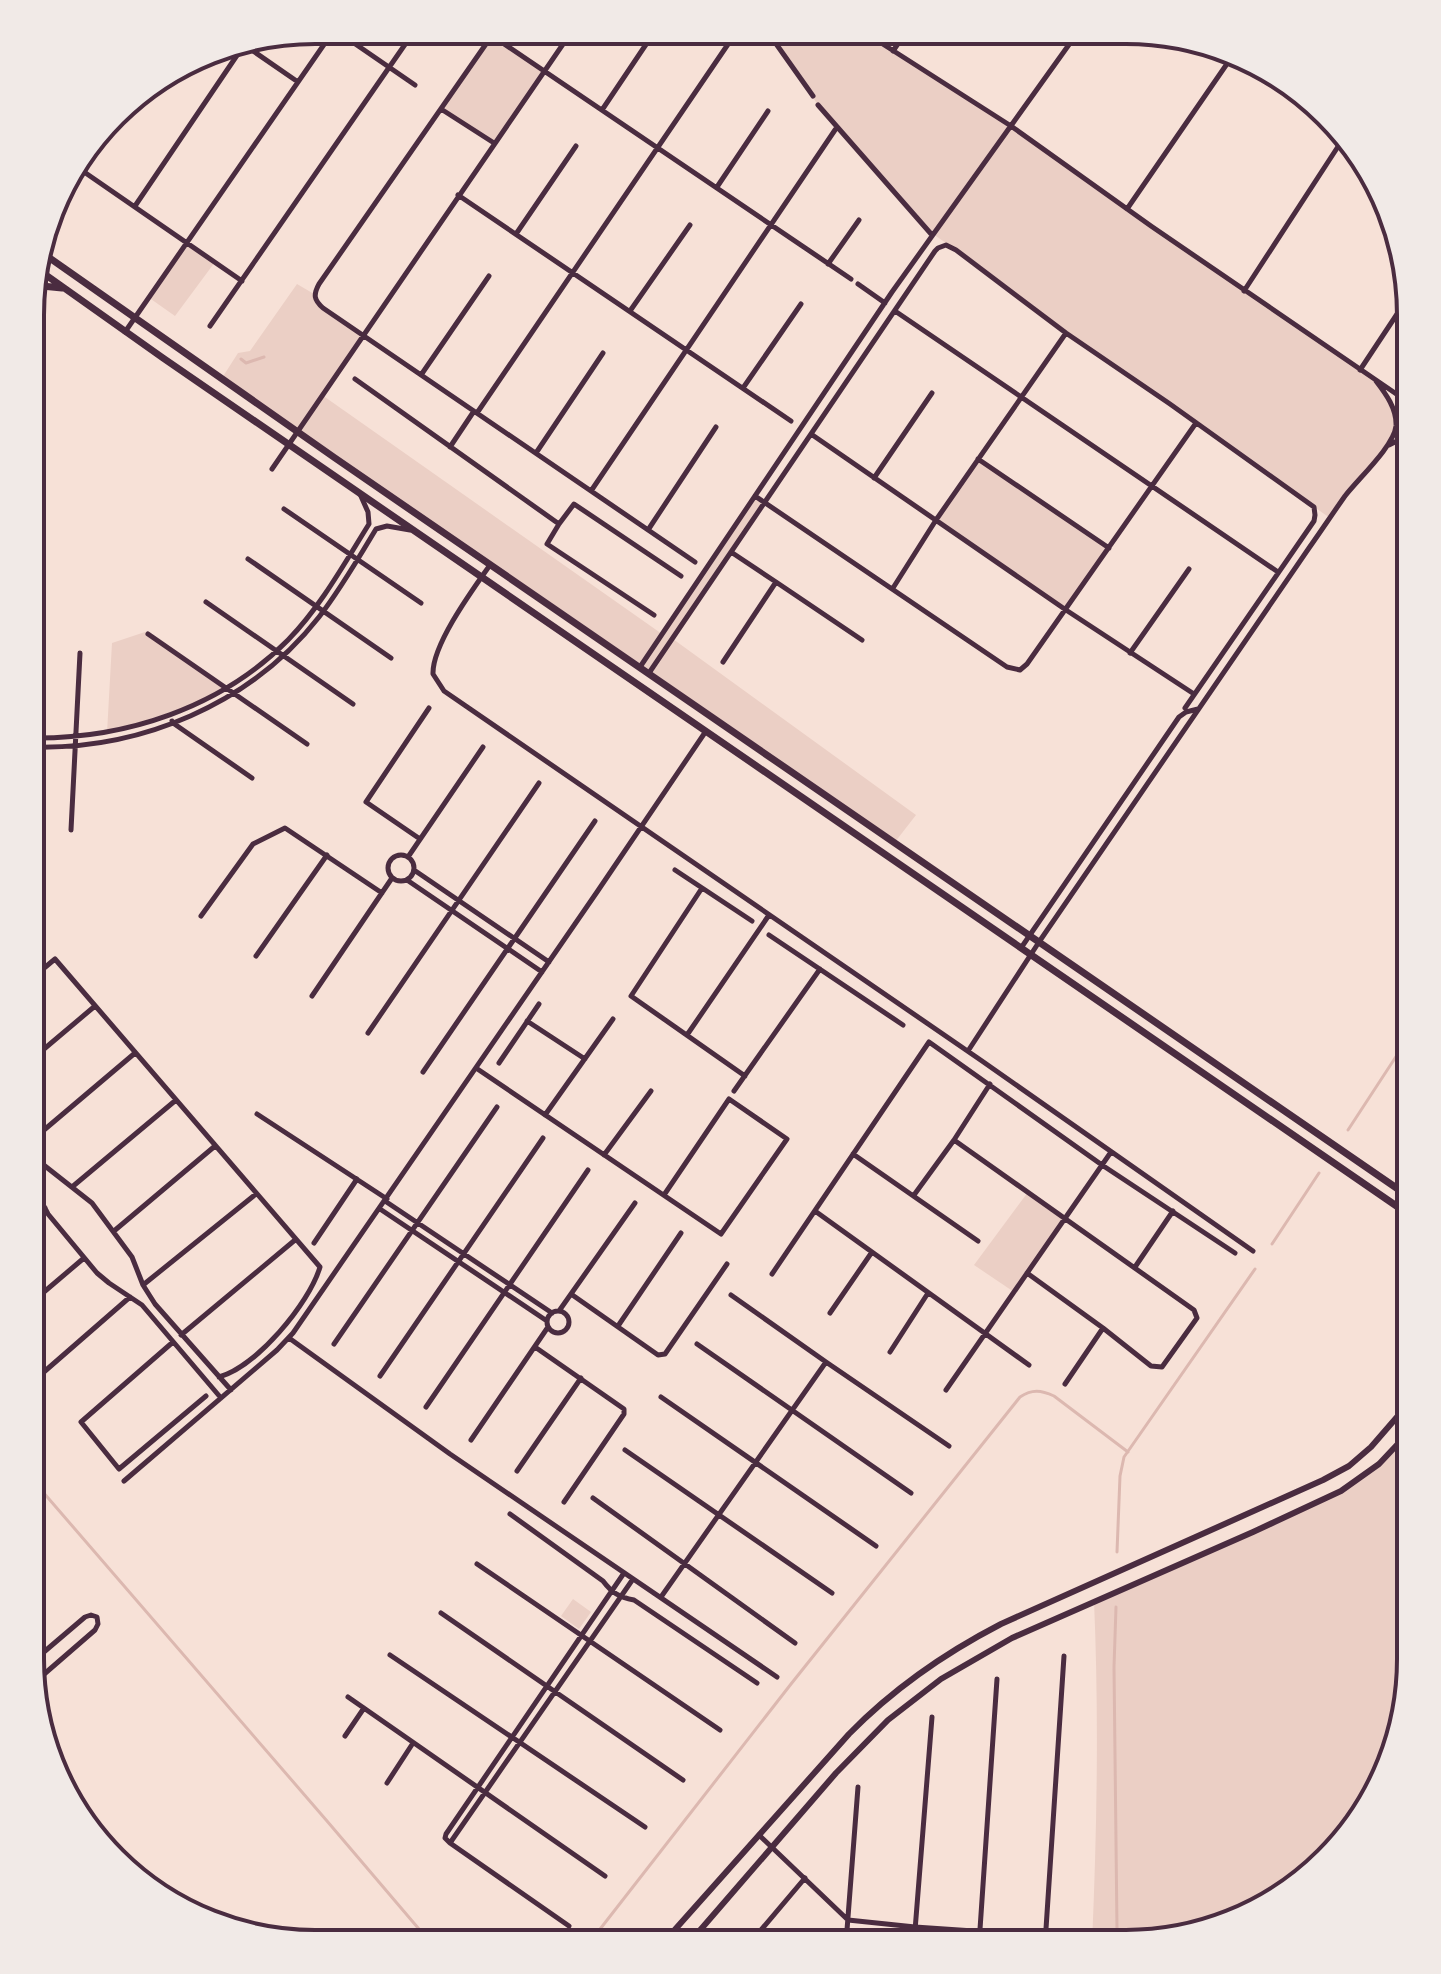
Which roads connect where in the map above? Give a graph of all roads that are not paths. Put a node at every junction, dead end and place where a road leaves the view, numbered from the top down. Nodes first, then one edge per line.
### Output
1 (728, 44) edge
2 (776, 44) edge
3 (883, 44) edge
4 (898, 44) edge
5 (1069, 44) edge
6 (324, 45) edge
7 (356, 45) edge
8 (405, 45) edge
9 (485, 45) edge
10 (509, 45) edge
11 (562, 45) edge
12 (646, 45) edge
13 (253, 51) edge
14 (893, 51) junction
15 (234, 56) edge
16 (1227, 64) edge
17 (389, 67) junction
18 (544, 71) junction
19 (298, 82) junction
20 (415, 85) dead end
21 (813, 96) dead end
22 (818, 105) dead end
23 (441, 109) junction
24 (602, 110) junction
25 (768, 111) dead end
26 (1011, 126) junction
27 (837, 127) junction
28 (494, 143) junction
29 (576, 146) dead end
30 (658, 147) junction
31 (1338, 147) edge
32 (85, 171) edge
33 (717, 187) junction
34 (458, 195) junction
35 (135, 206) junction
36 (1127, 209) junction
37 (859, 220) dead end
38 (690, 225) dead end
39 (772, 225) junction
40 (516, 234) junction
41 (932, 235) junction
42 (186, 243) junction
43 (50, 259) edge
44 (828, 264) junction
45 (573, 272) junction
46 (47, 276) edge
47 (489, 276) dead end
48 (851, 279) dead end
49 (242, 281) junction
50 (858, 284) dead end
51 (46, 286) edge
52 (63, 288) junction
53 (1244, 291) junction
54 (885, 303) junction
55 (801, 304) dead end
56 (630, 311) junction
57 (895, 311) junction
58 (1397, 314) edge
59 (134, 318) junction
60 (210, 326) dead end
61 (125, 332) junction
62 (1066, 333) junction
63 (362, 335) junction
64 (687, 350) junction
65 (603, 353) dead end
66 (1360, 370) junction
67 (421, 375) junction
68 (355, 379) dead end
69 (1376, 381) junction
70 (743, 388) junction
71 (932, 393) dead end
72 (1397, 395) edge
73 (1021, 397) junction
74 (475, 412) junction
75 (791, 421) dead end
76 (1196, 423) junction
77 (716, 427) dead end
78 (297, 431) junction
79 (811, 434) junction
80 (1397, 440) edge
81 (288, 444) junction
82 (450, 447) junction
83 (1385, 448) junction
84 (536, 453) junction
85 (978, 459) junction
86 (272, 469) dead end
87 (874, 478) junction
88 (1152, 487) junction
89 (591, 491) junction
90 (360, 494) junction
91 (755, 496) junction
92 (764, 503) junction
93 (284, 509) dead end
94 (936, 520) junction
95 (559, 524) junction
96 (412, 530) junction
97 (648, 530) junction
98 (1109, 548) junction
99 (731, 552) junction
100 (350, 554) junction
101 (248, 559) dead end
102 (357, 559) junction
103 (695, 562) dead end
104 (490, 564) junction
105 (1189, 569) dead end
106 (1278, 572) junction
107 (681, 576) dead end
108 (481, 577) junction
109 (776, 582) junction
110 (893, 588) junction
111 (206, 602) dead end
112 (421, 603) dead end
113 (316, 605) junction
114 (1066, 610) junction
115 (324, 611) junction
116 (654, 615) dead end
117 (148, 634) dead end
118 (862, 640) dead end
119 (276, 651) junction
120 (80, 653) dead end
121 (1130, 653) junction
122 (284, 656) junction
123 (391, 658) dead end
124 (723, 662) dead end
125 (640, 667) junction
126 (649, 673) junction
127 (225, 689) junction
128 (233, 694) junction
129 (1194, 694) junction
130 (353, 704) dead end
131 (429, 708) dead end
132 (1185, 708) dead end
133 (1199, 709) junction
134 (170, 715) junction
135 (173, 723) junction
136 (706, 731) junction
137 (75, 737) junction
138 (44, 738) edge
139 (307, 744) dead end
140 (75, 746) junction
141 (44, 747) edge
142 (483, 747) dead end
143 (1145, 769) junction
144 (1153, 776) junction
145 (252, 778) dead end
146 (539, 783) dead end
147 (595, 821) dead end
148 (641, 826) junction
149 (71, 830) dead end
150 (420, 839) junction
151 (327, 855) junction
152 (408, 857) junction
153 (414, 870) junction
154 (675, 870) dead end
155 (392, 878) junction
156 (407, 880) junction
157 (702, 888) junction
158 (382, 893) junction
159 (459, 899) junction
160 (452, 910) junction
161 (769, 915) junction
162 (201, 916) dead end
163 (752, 921) dead end
164 (769, 935) dead end
165 (1029, 935) junction
166 (515, 938) junction
167 (1039, 942) junction
168 (508, 948) junction
169 (1021, 948) junction
170 (1031, 955) junction
171 (256, 956) dead end
172 (549, 962) junction
173 (44, 968) edge
174 (820, 969) junction
175 (542, 972) junction
176 (312, 996) dead end
177 (539, 1004) dead end
178 (95, 1006) junction
179 (613, 1019) dead end
180 (527, 1021) junction
181 (903, 1025) dead end
182 (368, 1033) dead end
183 (687, 1035) junction
184 (44, 1049) edge
185 (968, 1051) junction
186 (135, 1053) junction
187 (585, 1059) junction
188 (499, 1063) dead end
189 (476, 1068) junction
190 (423, 1072) dead end
191 (745, 1076) junction
192 (990, 1084) junction
193 (651, 1091) dead end
194 (734, 1091) dead end
195 (176, 1100) junction
196 (497, 1107) dead end
197 (257, 1114) dead end
198 (545, 1115) junction
199 (44, 1130) edge
200 (543, 1138) dead end
201 (954, 1140) junction
202 (215, 1146) junction
203 (1111, 1152) junction
204 (853, 1154) junction
205 (604, 1155) junction
206 (1102, 1165) junction
207 (44, 1166) edge
208 (588, 1170) dead end
209 (357, 1179) junction
210 (72, 1187) junction
211 (1396, 1188) edge
212 (256, 1194) junction
213 (664, 1195) junction
214 (914, 1195) junction
215 (386, 1200) junction
216 (635, 1203) dead end
217 (1396, 1206) edge
218 (45, 1208) edge
219 (380, 1209) junction
220 (815, 1211) junction
221 (1173, 1211) junction
222 (1065, 1219) junction
223 (417, 1222) junction
224 (412, 1230) junction
225 (114, 1231) junction
226 (681, 1233) dead end
227 (295, 1240) junction
228 (978, 1241) dead end
229 (314, 1243) dead end
230 (1253, 1251) dead end
231 (872, 1252) junction
232 (1235, 1253) dead end
233 (464, 1254) junction
234 (84, 1258) junction
235 (458, 1262) junction
236 (727, 1264) dead end
237 (1135, 1267) junction
238 (1027, 1273) junction
239 (772, 1274) dead end
240 (143, 1285) junction
241 (510, 1285) junction
242 (44, 1292) edge
243 (504, 1292) junction
244 (928, 1293) junction
245 (571, 1294) junction
246 (731, 1295) dead end
247 (130, 1297) junction
248 (155, 1304) junction
249 (147, 1310) junction
250 (556, 1312) junction
251 (830, 1313) dead end
252 (547, 1324) junction
253 (618, 1326) junction
254 (1103, 1328) junction
255 (985, 1334) junction
256 (181, 1335) junction
257 (289, 1338) junction
258 (173, 1342) junction
259 (334, 1344) dead end
260 (697, 1344) dead end
261 (535, 1347) junction
262 (890, 1352) dead end
263 (826, 1362) junction
264 (1029, 1365) dead end
265 (44, 1372) edge
266 (380, 1376) dead end
267 (219, 1377) junction
268 (581, 1378) junction
269 (1065, 1384) dead end
270 (231, 1390) junction
271 (946, 1390) dead end
272 (206, 1396) dead end
273 (661, 1397) dead end
274 (221, 1398) junction
275 (426, 1407) dead end
276 (791, 1411) junction
277 (1396, 1418) edge
278 (471, 1440) dead end
279 (949, 1446) dead end
280 (1396, 1446) edge
281 (625, 1450) dead end
282 (755, 1463) junction
283 (517, 1471) dead end
284 (124, 1481) dead end
285 (911, 1493) dead end
286 (593, 1498) dead end
287 (564, 1502) dead end
288 (510, 1514) dead end
289 (718, 1516) junction
290 (876, 1546) dead end
291 (477, 1564) dead end
292 (684, 1564) junction
293 (624, 1573) junction
294 (633, 1579) junction
295 (611, 1592) junction
296 (832, 1593) dead end
297 (619, 1598) junction
298 (661, 1598) junction
299 (441, 1613) dead end
300 (581, 1635) junction
301 (589, 1641) junction
302 (795, 1643) dead end
303 (44, 1652) edge
304 (390, 1655) dead end
305 (1064, 1656) dead end
306 (45, 1674) edge
307 (777, 1677) dead end
308 (997, 1679) dead end
309 (757, 1683) dead end
310 (546, 1686) junction
311 (554, 1692) junction
312 (348, 1697) dead end
313 (364, 1708) junction
314 (932, 1717) dead end
315 (720, 1730) dead end
316 (345, 1736) dead end
317 (512, 1737) junction
318 (413, 1743) junction
319 (519, 1743) junction
320 (683, 1780) dead end
321 (387, 1783) dead end
322 (858, 1787) dead end
323 (477, 1788) junction
324 (484, 1793) junction
325 (645, 1827) dead end
326 (759, 1835) junction
327 (450, 1843) junction
328 (772, 1846) junction
329 (605, 1876) dead end
330 (805, 1878) junction
331 (848, 1920) junction
332 (569, 1926) dead end
333 (915, 1927) junction
334 (675, 1930) edge
335 (700, 1930) edge
336 (761, 1930) edge
337 (847, 1930) edge
338 (915, 1930) edge
339 (954, 1930) edge
340 (980, 1930) edge
341 (1046, 1930) edge

1 - 30 street
2 - 21 street
3 - 14 street
4 - 14 street
5 - 26 street
6 - 19 street
7 - 17 street
8 - 17 street
9 - 23 street
10 - 18 street
11 - 18 street
12 - 24 street
13 - 19 street
14 - 26 street
15 - 35 street
16 - 36 street
17 - 20 street
17 - 49 street
18 - 24 street
18 - 28 street
19 - 42 street
22 - 27 street
23 - 28 street
23 - 63 street
24 - 30 street
25 - 33 street
26 - 36 street
26 - 41 street
27 - 39 street
27 - 41 street
28 - 34 street
29 - 40 street
30 - 33 street
30 - 45 street
31 - 53 street
32 - 35 street
33 - 39 street
34 - 40 street
34 - 63 street
35 - 42 street
36 - 53 street
37 - 44 street
38 - 56 street
39 - 44 street
39 - 64 street
40 - 45 street
41 - 54 street
42 - 49 street
42 - 59 street
43 - 59 main road
44 - 48 street
45 - 56 street
45 - 74 street
46 - 52 main road
47 - 67 street
49 - 60 street
50 - 54 street
51 - 52 main road
52 - 61 main road
53 - 66 street
54 - 91 street
55 - 70 street
56 - 64 street
57 - 62 street
57 - 73 street
57 - 79 street
58 - 66 street
59 - 61 street
59 - 78 main road
61 - 81 main road
62 - 73 street
62 - 76 street
63 - 67 street
63 - 78 street
64 - 70 street
64 - 89 street
65 - 84 street
66 - 69 street
67 - 74 street
68 - 82 street
69 - 72 street
69 - 83 street
70 - 75 street
71 - 87 street
73 - 85 street
73 - 88 street
74 - 82 street
74 - 84 street
76 - 88 street
76 - 106 street
77 - 97 street
78 - 81 street
78 - 104 main road
79 - 87 street
79 - 92 street
80 - 83 street
81 - 86 street
81 - 90 main road
82 - 95 street
83 - 133 street
84 - 89 street
85 - 94 street
85 - 98 street
87 - 94 street
88 - 98 street
88 - 106 street
89 - 97 street
90 - 96 main road
90 - 100 street
91 - 92 street
91 - 125 street
92 - 99 street
92 - 110 street
93 - 100 street
94 - 110 street
94 - 114 street
95 - 107 street
95 - 116 street
96 - 102 street
96 - 108 main road
97 - 103 street
98 - 114 street
99 - 109 street
99 - 126 street
100 - 102 street
100 - 113 street
101 - 113 street
102 - 112 street
102 - 115 street
104 - 108 street
104 - 125 main road
105 - 121 street
106 - 129 street
108 - 136 main road
108 - 148 street
109 - 118 street
109 - 124 street
110 - 114 street
111 - 119 street
113 - 115 street
113 - 119 street
114 - 121 street
115 - 122 street
115 - 123 street
117 - 127 street
119 - 122 street
119 - 127 street
120 - 137 street
121 - 129 street
122 - 128 street
122 - 130 street
125 - 126 main road
126 - 165 main road
127 - 128 street
127 - 134 street
128 - 135 street
128 - 139 street
129 - 132 street
131 - 150 street
133 - 143 street
133 - 144 street
134 - 135 street
134 - 137 street
135 - 140 street
135 - 145 street
136 - 148 street
136 - 169 main road
137 - 138 street
137 - 140 street
140 - 141 street
140 - 149 street
142 - 150 street
143 - 144 street
143 - 165 street
144 - 167 street
146 - 159 street
147 - 166 street
148 - 161 street
148 - 172 street
150 - 152 street
151 - 158 street
151 - 162 street
151 - 171 street
152 - 153 street
152 - 155 street
153 - 156 street
153 - 159 street
154 - 157 street
155 - 156 street
155 - 158 street
156 - 160 street
157 - 163 street
157 - 183 street
158 - 176 street
159 - 160 street
159 - 166 street
160 - 168 street
160 - 182 street
161 - 183 street
161 - 185 street
164 - 174 street
165 - 167 main road
165 - 169 street
166 - 168 street
166 - 172 street
167 - 170 street
167 - 211 main road
168 - 175 street
168 - 190 street
169 - 170 main road
170 - 185 street
170 - 217 main road
172 - 175 street
173 - 178 street
174 - 181 street
174 - 191 street
175 - 189 street
177 - 180 street
178 - 184 street
178 - 186 street
179 - 187 street
180 - 187 street
180 - 188 street
183 - 191 street
185 - 203 street
186 - 195 street
186 - 199 street
187 - 198 street
189 - 198 street
189 - 215 street
191 - 194 street
192 - 201 street
192 - 204 street
192 - 206 street
193 - 205 street
195 - 202 street
195 - 210 street
196 - 223 street
197 - 209 street
198 - 205 street
200 - 233 street
201 - 214 street
201 - 222 street
202 - 212 street
202 - 225 street
203 - 206 street
203 - 230 street
204 - 214 street
204 - 220 street
205 - 213 street
206 - 221 street
206 - 222 street
207 - 210 street
208 - 241 street
209 - 215 street
209 - 229 street
210 - 225 street
212 - 227 street
212 - 240 street
213 - 213 street
214 - 228 street
215 - 219 street
215 - 223 street
216 - 245 street
218 - 234 street
219 - 224 street
219 - 257 street
220 - 231 street
220 - 239 street
221 - 232 street
221 - 237 street
222 - 237 street
222 - 238 street
223 - 224 street
223 - 233 street
224 - 235 street
224 - 259 street
225 - 240 street
226 - 253 street
227 - 256 street
227 - 267 street
231 - 244 street
231 - 251 street
233 - 235 street
233 - 241 street
234 - 242 street
234 - 247 street
235 - 243 street
235 - 266 street
236 - 253 street
237 - 254 street
238 - 254 street
238 - 255 street
240 - 248 street
241 - 243 street
241 - 250 street
243 - 252 street
243 - 275 street
244 - 255 street
244 - 262 street
245 - 250 street
245 - 253 street
246 - 263 street
247 - 249 street
247 - 265 street
248 - 249 street
248 - 256 street
249 - 258 street
250 - 252 street
250 - 252 street
252 - 261 street
254 - 269 street
255 - 264 street
255 - 271 street
256 - 267 street
257 - 270 street
257 - 293 street
258 - 272 street
258 - 274 street
260 - 276 street
261 - 268 street
261 - 278 street
263 - 276 street
263 - 279 street
267 - 270 street
268 - 283 street
268 - 287 street
270 - 274 street
273 - 282 street
274 - 284 street
276 - 282 street
276 - 285 street
277 - 326 street
280 - 328 street
281 - 289 street
282 - 289 street
282 - 290 street
286 - 292 street
288 - 295 street
289 - 292 street
289 - 296 street
291 - 300 street
292 - 298 street
292 - 302 street
293 - 294 street
293 - 295 street
294 - 297 street
294 - 298 street
295 - 297 street
295 - 300 street
297 - 301 street
297 - 309 street
298 - 307 street
299 - 310 street
300 - 301 street
300 - 310 street
301 - 311 street
301 - 315 street
303 - 306 street
304 - 317 street
305 - 341 street
308 - 340 street
310 - 311 street
310 - 317 street
311 - 319 street
311 - 320 street
312 - 313 street
313 - 316 street
313 - 318 street
314 - 333 street
317 - 319 street
317 - 323 street
318 - 321 street
318 - 323 street
319 - 324 street
319 - 325 street
322 - 331 street
323 - 324 street
323 - 327 street
324 - 327 street
324 - 329 street
326 - 328 street
326 - 334 street
327 - 332 street
328 - 330 street
328 - 335 street
330 - 331 street
330 - 336 street
331 - 333 street
331 - 337 street
333 - 338 street
333 - 339 street

